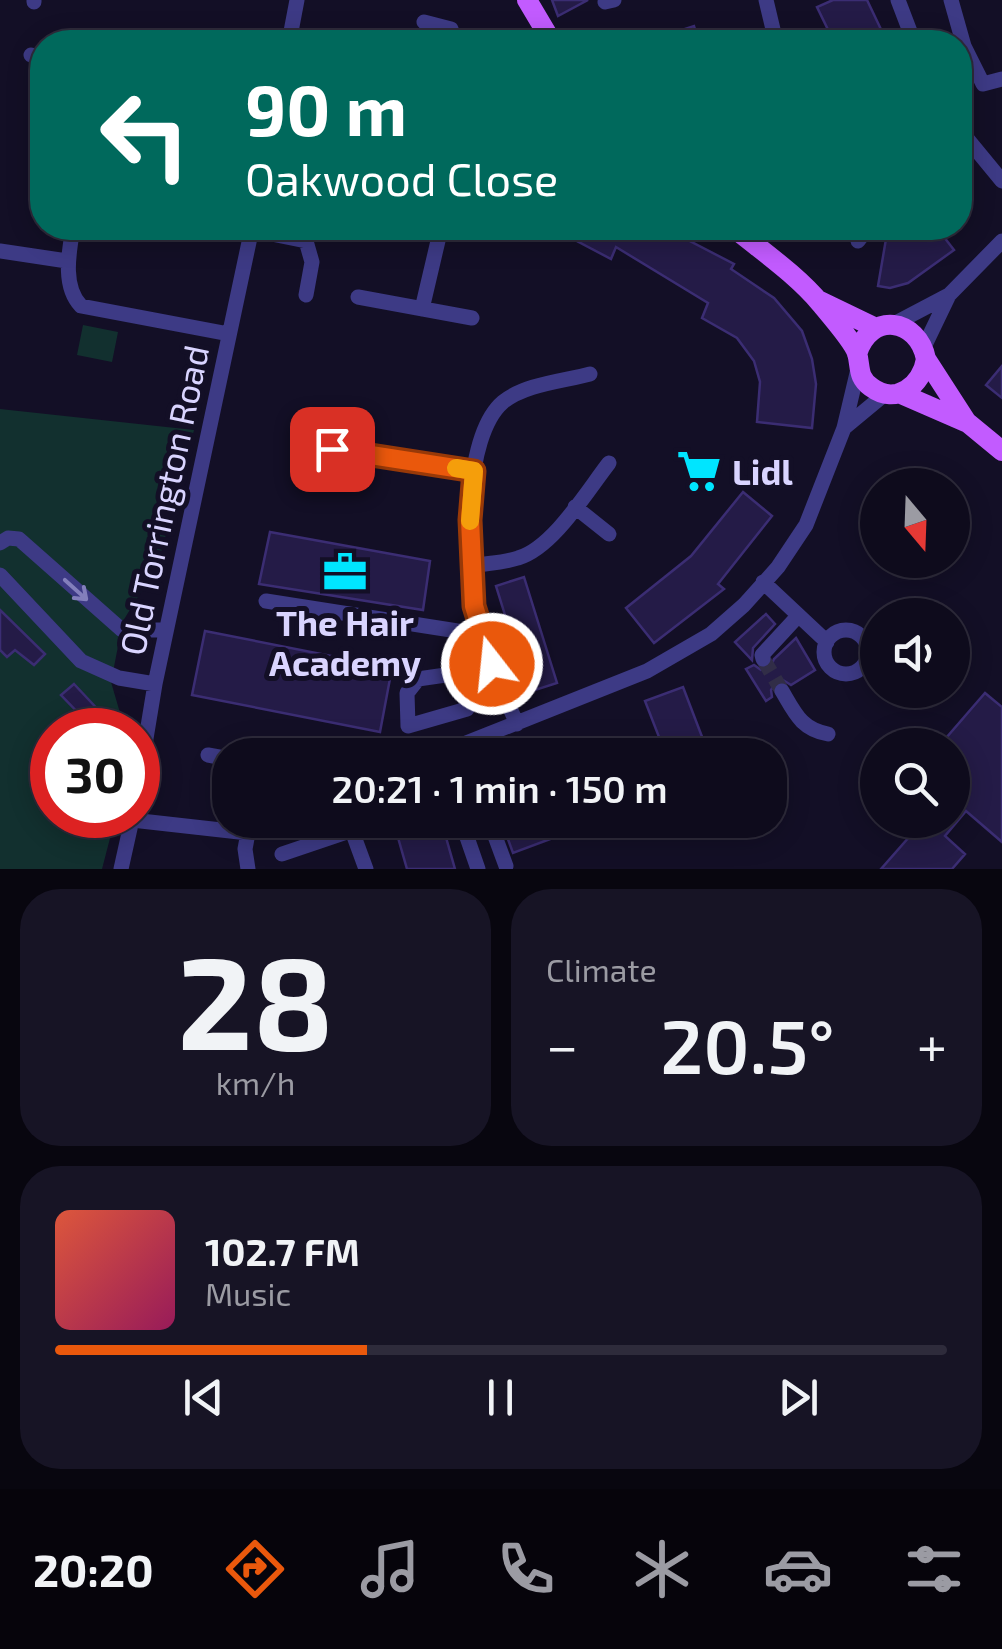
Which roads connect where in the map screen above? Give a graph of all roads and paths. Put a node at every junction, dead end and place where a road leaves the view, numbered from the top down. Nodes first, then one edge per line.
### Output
1 (297, 0) edge
2 (526, 0) edge
3 (766, 0) edge
4 (898, 0) edge
5 (951, 0) edge
6 (424, 22) dead end
7 (291, 30) edge
8 (451, 30) edge
9 (545, 30) edge
10 (772, 30) edge
11 (909, 30) edge
12 (958, 30) edge
13 (972, 65) edge
14 (1002, 79) edge
15 (972, 158) edge
16 (1002, 181) edge
17 (71, 240) edge
18 (249, 240) edge
19 (302, 240) edge
20 (438, 240) edge
21 (748, 240) edge
22 (306, 241) joint
23 (1002, 241) edge
24 (0, 250) edge
25 (67, 261) junction
26 (306, 295) dead end
27 (948, 296) junction
28 (358, 297) dead end
29 (818, 300) junction
30 (422, 308) junction
31 (472, 318) dead end
32 (884, 327) junction
33 (229, 334) junction
34 (925, 353) junction
35 (858, 361) junction
36 (590, 374) dead end
37 (892, 394) junction
38 (968, 423) junction
39 (844, 428) junction
40 (332, 449) dead end
41 (1002, 451) edge
42 (608, 463) dead end
43 (474, 471) junction
44 (575, 507) junction
45 (609, 534) dead end
46 (0, 543) edge
47 (472, 566) junction
48 (0, 574) edge
49 (763, 582) junction
50 (266, 601) dead end
51 (798, 616) junction
52 (166, 630) junction
53 (483, 635) junction
54 (826, 642) dead end
55 (763, 658) dead end
56 (494, 668) junction
57 (155, 684) junction
58 (782, 691) tunnel mouth
59 (151, 708) edge
60 (467, 709) dead end
61 (517, 724) junction
62 (828, 734) dead end
63 (488, 738) edge
64 (208, 755) dead end
65 (212, 756) edge
66 (160, 822) edge
67 (212, 828) edge
68 (128, 838) edge
69 (248, 838) edge
70 (320, 838) edge
71 (355, 838) edge
72 (467, 838) edge
73 (496, 838) edge
74 (282, 854) dead end
75 (506, 866) dead end
76 (121, 869) edge
77 (248, 869) edge
78 (366, 869) edge
79 (478, 869) edge

1 - 7 street
2 - 9 main road
3 - 10 street
4 - 11 street
5 - 12 street
6 - 8 street
13 - 14 street
15 - 16 street
17 - 25 street
18 - 33 street, Old Torrington Road
19 - 22 street
20 - 30 street
21 - 29 main road
22 - 26 street
23 - 27 street
24 - 25 street
25 - 33 street
27 - 32 street
27 - 34 street
28 - 30 street
29 - 32 main road
29 - 35 main road
30 - 31 street
32 - 34 main road
32 - 35 main road
33 - 52 street, Old Torrington Road
34 - 37 main road
34 - 38 main road
35 - 37 main road
35 - 39 street
36 - 43 street
37 - 38 main road
37 - 39 street
38 - 41 main road
39 - 49 street
40 - 43 street
42 - 44 street
43 - 47 street
44 - 45 street
44 - 47 street
46 -> 52 street
47 - 53 street
48 - 57 street
49 - 51 street
49 - 61 street
50 - 53 street
51 - 54 street
51 - 55 street
52 - 57 street, Old Torrington Road
53 - 56 street
56 - 60 street
56 - 61 street
57 - 59 street, Old Torrington Road
58 - 62 street
61 - 63 street
64 - 65 street
66 - 67 street
68 - 76 street
69 - 77 street
70 - 74 street
71 - 78 street
72 - 79 street
73 - 75 street

